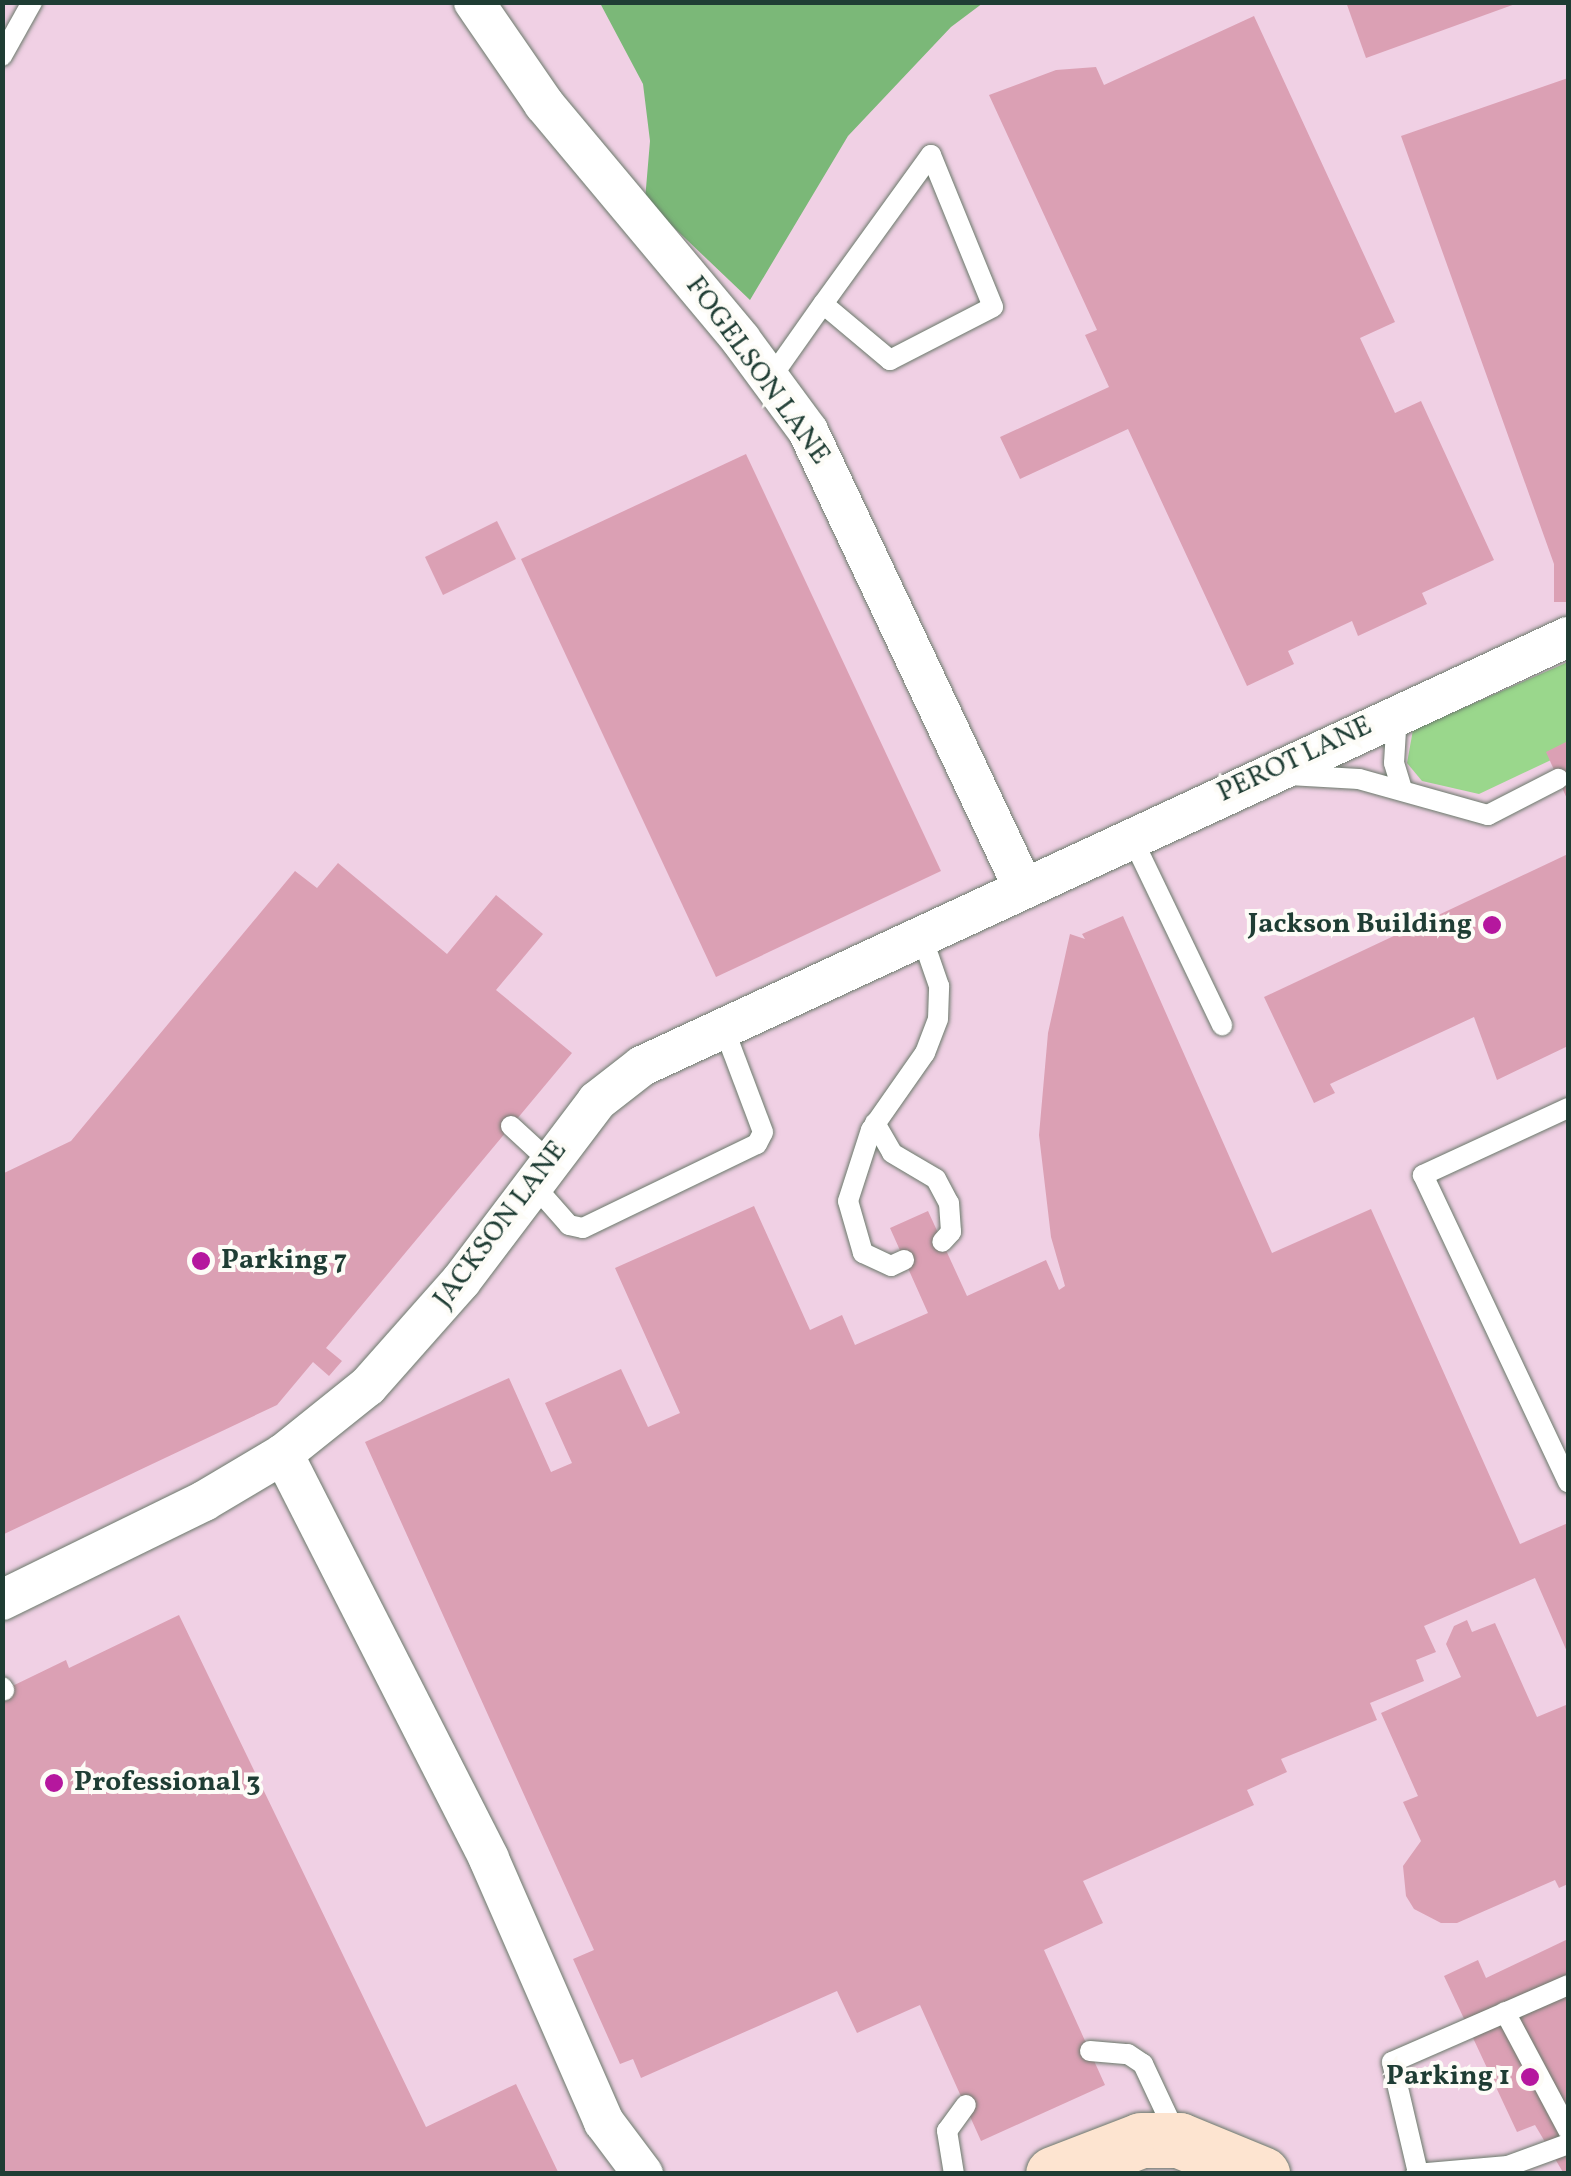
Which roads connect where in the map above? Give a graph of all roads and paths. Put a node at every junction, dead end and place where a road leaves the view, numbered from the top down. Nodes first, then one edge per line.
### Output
1 (32, 2) edge
2 (474, 2) edge
3 (2, 56) edge
4 (823, 304) junction
5 (770, 379) junction
6 (1568, 637) edge
7 (1398, 713) junction
8 (1262, 774) junction
9 (1558, 779) dead end
10 (1402, 790) junction
11 (1132, 838) junction
12 (1024, 889) junction
13 (922, 937) junction
14 (1222, 1025) dead end
15 (724, 1029) junction
16 (1568, 1108) edge
17 (875, 1122) junction
18 (511, 1126) dead end
19 (541, 1173) junction
20 (942, 1242) dead end
21 (904, 1260) dead end
22 (283, 1454) junction
23 (1568, 1482) edge
24 (2, 1600) edge
25 (1568, 1985) edge
26 (1505, 2012) junction
27 (1090, 2052) dead end
28 (966, 2105) dead end
29 (1568, 2130) edge
30 (1179, 2140) junction
31 (1568, 2144) edge
32 (1417, 2173) edge
33 (642, 2174) edge
34 (954, 2174) edge
35 (1053, 2174) edge
36 (1262, 2174) edge

1 - 3 lane
2 - 5 street, FOGELSON LANE
4 - 4 lane
4 - 5 lane
5 - 12 street, FOGELSON LANE
6 - 7 street, PEROT LANE
7 - 8 street, PEROT LANE
7 - 10 lane
8 - 10 lane
8 - 11 street, PEROT LANE
9 - 10 lane
11 - 12 street, PEROT LANE
11 - 14 lane
12 - 13 street, JACKSON LANE
13 - 15 street, JACKSON LANE
13 - 17 lane
15 - 19 street, JACKSON LANE
15 - 19 lane
16 - 23 lane
17 - 20 lane
17 - 21 lane
18 - 19 lane
19 - 22 street, JACKSON LANE
22 - 24 street, JACKSON LANE
22 - 33 street
25 - 26 lane
26 - 29 lane
26 - 32 lane
27 - 30 lane
28 - 34 lane
30 - 35 street
30 - 36 street
31 - 32 lane

